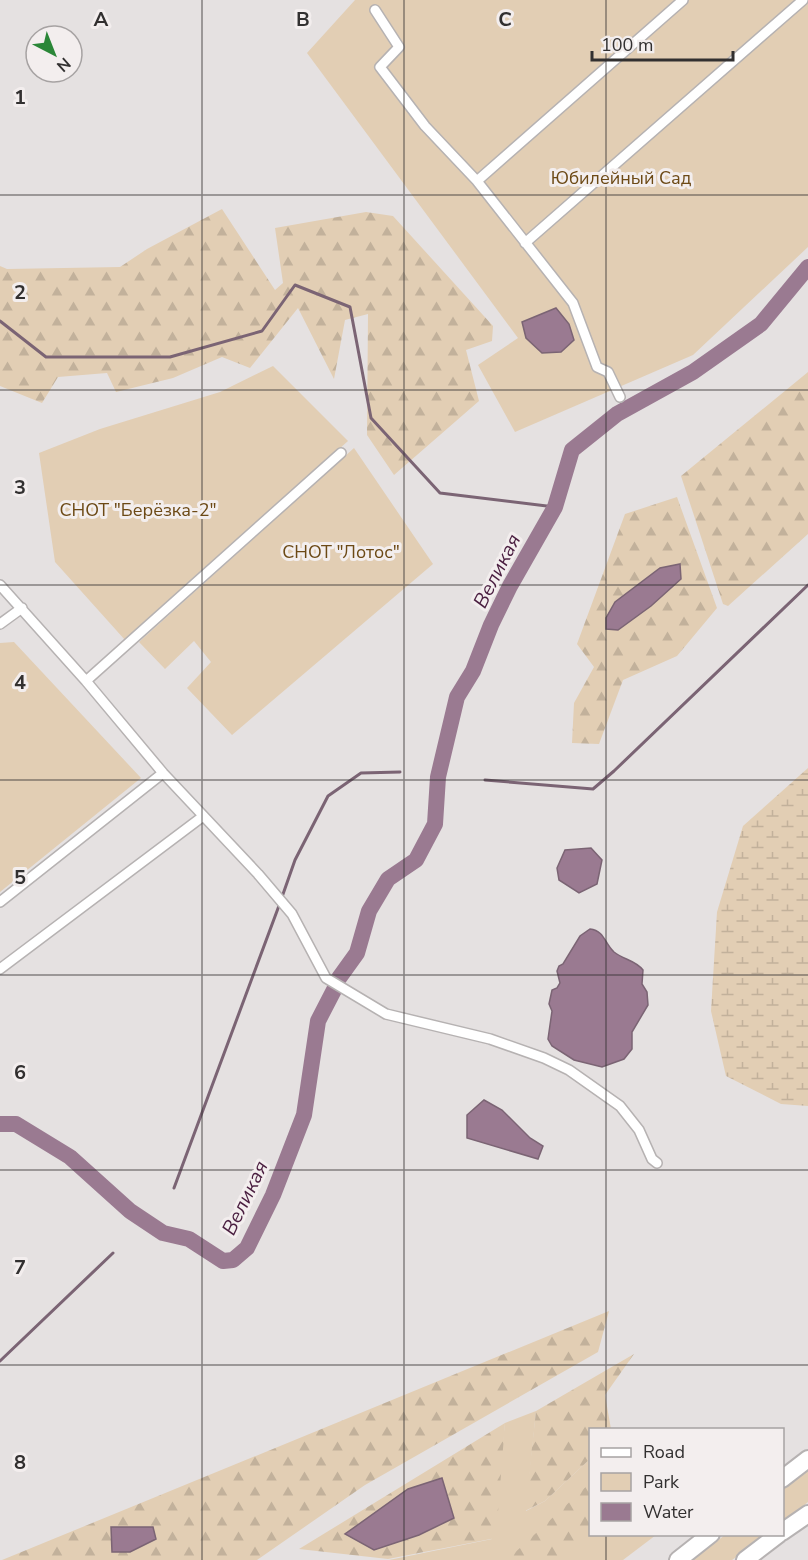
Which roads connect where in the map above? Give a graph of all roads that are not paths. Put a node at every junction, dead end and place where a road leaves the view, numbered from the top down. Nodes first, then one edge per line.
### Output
1 (683, 0) edge
2 (803, 0) edge
3 (375, 10) dead end
4 (477, 181) junction
5 (525, 243) junction
6 (620, 397) dead end
7 (341, 453) dead end
8 (0, 585) edge
9 (22, 608) junction
10 (0, 624) edge
11 (86, 681) junction
12 (163, 773) junction
13 (202, 817) junction
14 (0, 902) edge
15 (0, 969) edge
16 (657, 1163) dead end
17 (808, 1459) edge
18 (787, 1476) edge
19 (808, 1514) edge
20 (784, 1531) edge
21 (708, 1536) edge
22 (777, 1536) edge
23 (678, 1560) edge
24 (745, 1560) edge

1 - 4 street
2 - 5 street
3 - 4 street
4 - 5 street
5 - 6 street
7 - 11 street
8 - 9 street
9 - 10 street
9 - 11 street
11 - 12 street
12 - 13 street
12 - 14 street
13 - 15 street
13 - 16 street
17 - 18 highway
19 - 20 highway
21 - 23 highway
22 - 24 highway

